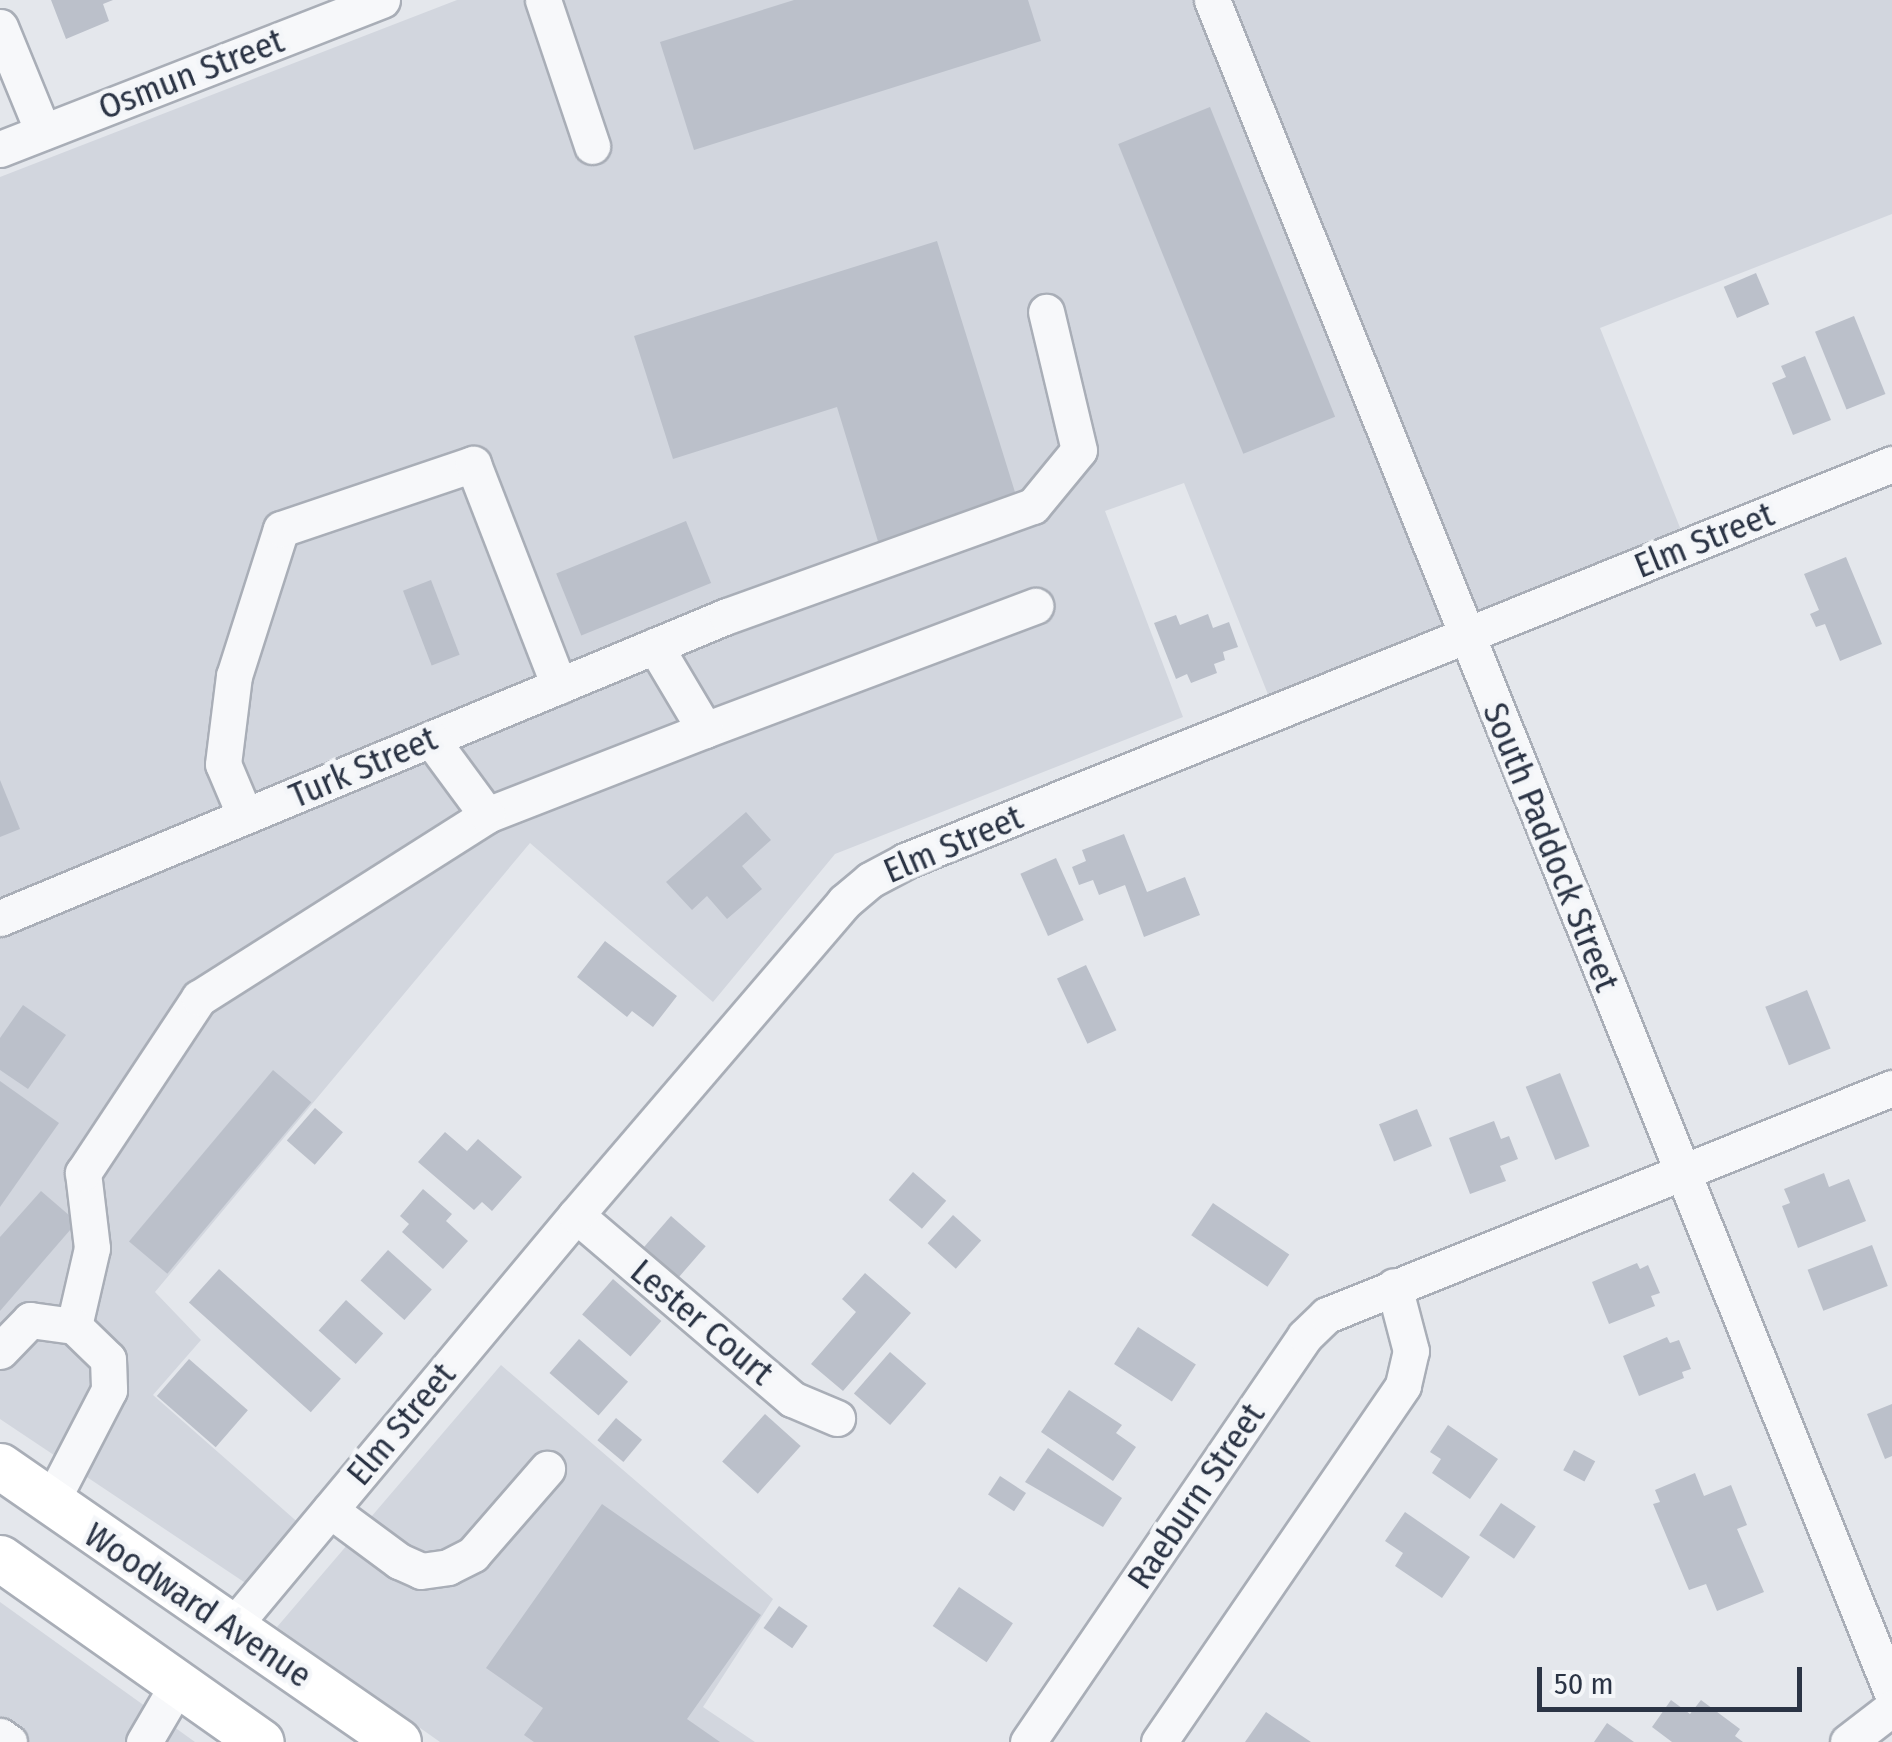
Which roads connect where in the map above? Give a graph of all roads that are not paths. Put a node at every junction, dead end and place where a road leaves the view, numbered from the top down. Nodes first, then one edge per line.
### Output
1 (382, 0) edge
2 (544, 0) edge
3 (1212, 0) edge
4 (0, 27) edge
5 (43, 132) junction
6 (592, 146) dead end
7 (0, 149) edge
8 (1046, 312) dead end
9 (1892, 464) edge
10 (1035, 606) dead end
11 (1466, 636) junction
12 (655, 646) junction
13 (560, 686) junction
14 (705, 730) junction
15 (431, 739) junction
16 (487, 815) junction
17 (245, 816) junction
18 (0, 918) edge
19 (1892, 1088) edge
20 (1681, 1172) junction
21 (576, 1215) junction
22 (1394, 1286) junction
23 (74, 1326) junction
24 (0, 1351) edge
25 (836, 1418) dead end
26 (0, 1466) edge
27 (548, 1470) dead end
28 (50, 1504) junction
29 (330, 1510) junction
30 (0, 1558) edge
31 (232, 1626) junction
32 (178, 1684) junction
33 (1892, 1693) edge
34 (1892, 1708) edge
35 (0, 1736) edge
36 (9, 1742) edge
37 (144, 1742) edge
38 (261, 1742) edge
39 (398, 1742) edge
40 (1028, 1742) edge
41 (1158, 1742) edge
42 (1848, 1742) edge

1 - 5 street, Osmun Street
2 - 6 street
3 - 11 street, South Paddock Street
4 - 5 street
5 - 7 street, Osmun Street
8 - 12 street, Turk Street
9 - 11 street, Elm Street
10 - 14 street
11 - 20 street, South Paddock Street
11 - 21 street, Elm Street
12 - 13 street, Turk Street
12 - 14 street
13 - 15 street, Turk Street
13 - 17 street
14 - 16 street
15 - 16 street
15 - 17 street, Turk Street
16 - 23 street
17 - 18 street, Turk Street
19 - 20 street, Raeburn Street
20 - 22 street, Raeburn Street
20 - 33 street, South Paddock Street
21 - 25 street, Lester Court
21 - 29 street, Elm Street
22 - 40 street, Raeburn Street
22 - 41 street
23 - 24 street
23 - 28 street
26 - 28 main road, Woodward Avenue
27 - 29 street
28 - 31 main road, Woodward Avenue
29 - 31 street, Elm Street
30 - 32 main road, Woodward Avenue
31 - 39 main road, Woodward Avenue
32 - 37 street
32 - 38 main road, Woodward Avenue
34 - 42 street
35 - 36 street

